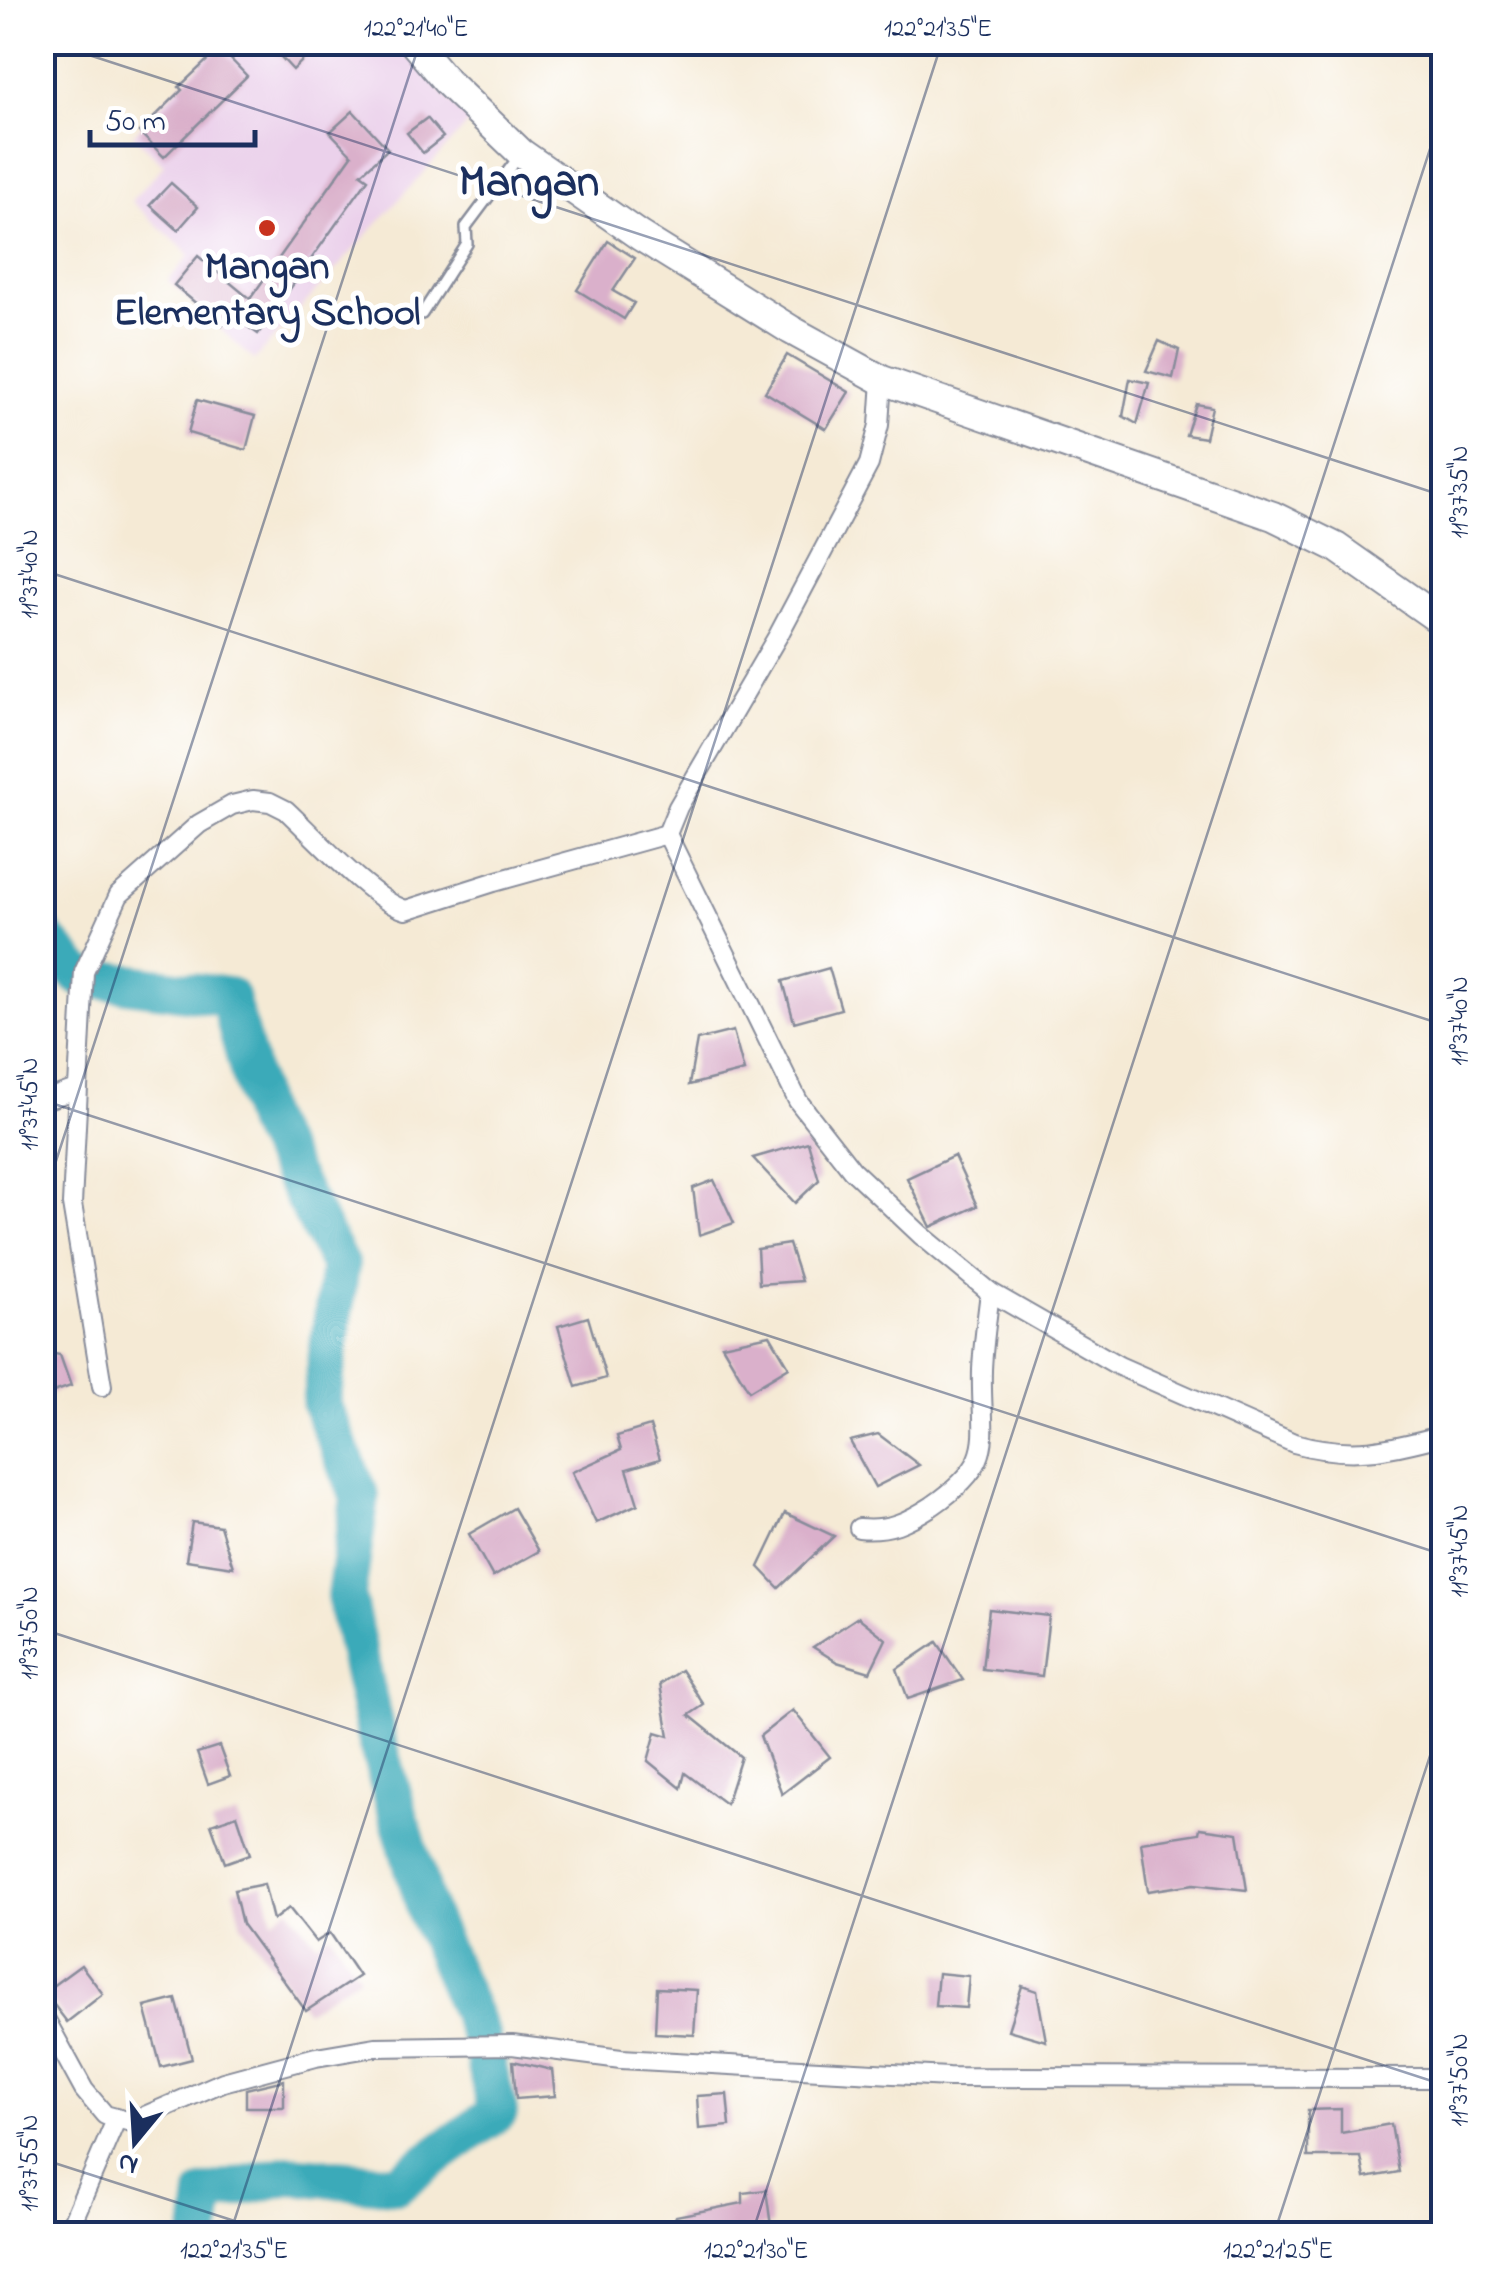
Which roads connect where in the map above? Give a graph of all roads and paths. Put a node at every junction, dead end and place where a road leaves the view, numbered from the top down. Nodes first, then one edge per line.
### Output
1 (412, 42) edge
2 (521, 152) junction
3 (422, 314) dead end
4 (882, 380) junction
5 (1444, 622) edge
6 (668, 834) junction
7 (76, 1090) junction
8 (42, 1101) edge
9 (990, 1292) junction
10 (102, 1386) dead end
11 (1444, 1435) edge
12 (859, 1528) dead end
13 (42, 2013) edge
14 (1444, 2078) edge
15 (116, 2120) junction
16 (67, 2234) edge

1 - 2 street
2 - 3 lane
2 - 4 street
4 - 5 street
4 - 6 street
6 - 7 street
6 - 9 street
7 - 8 street
7 - 10 street
9 - 11 street
9 - 12 street
13 - 15 street
14 - 15 street
15 - 16 street

